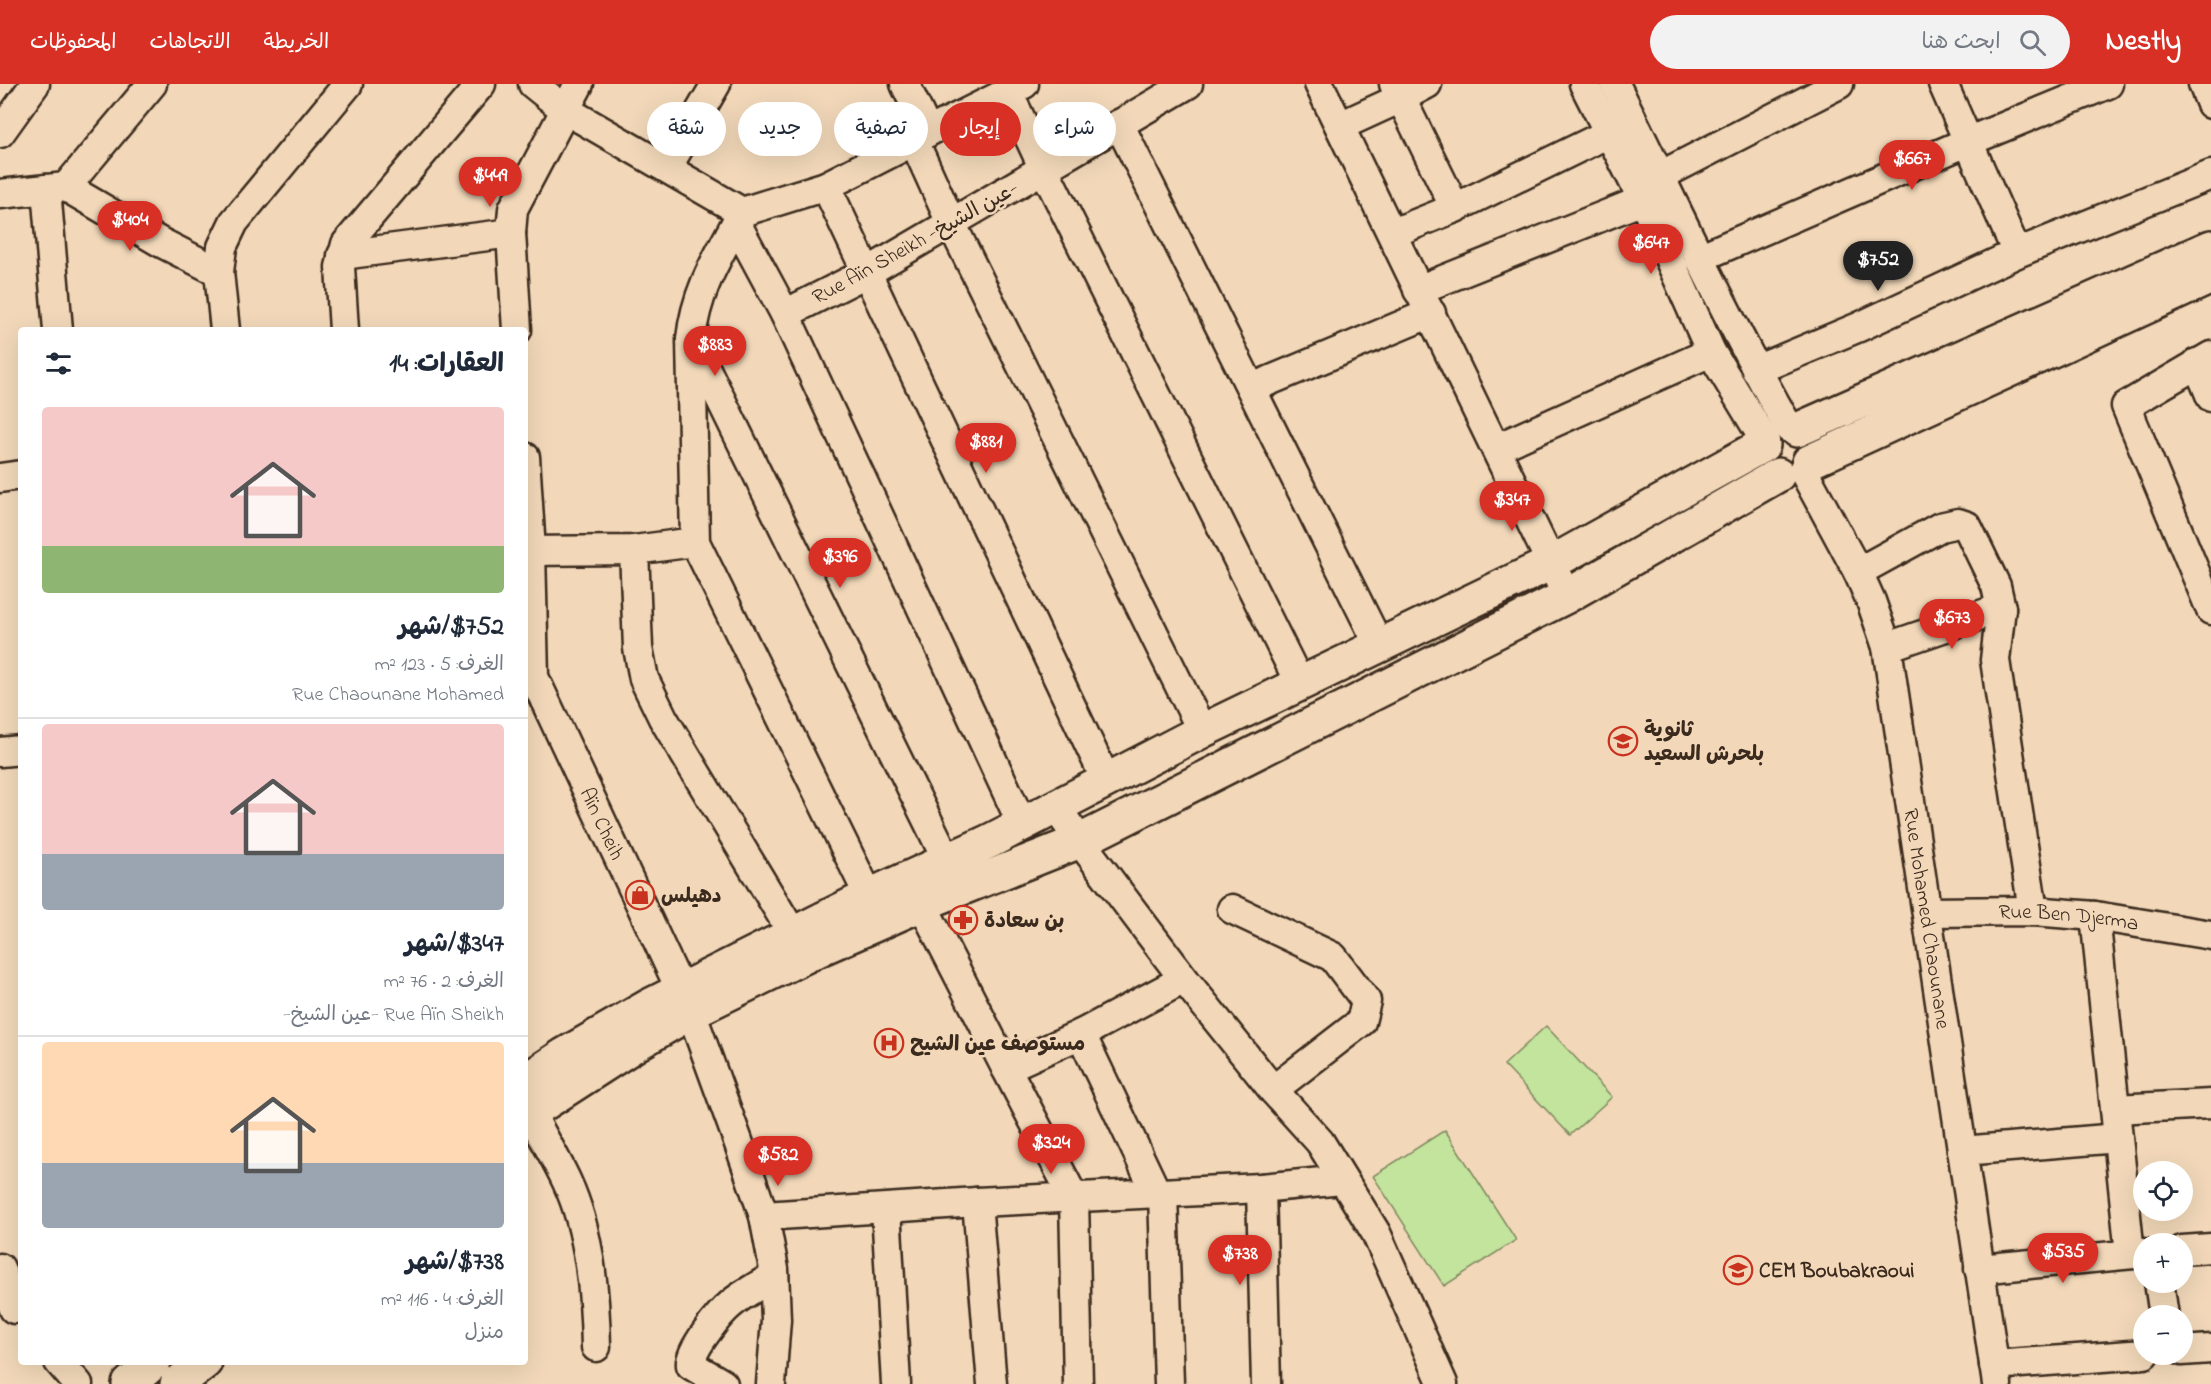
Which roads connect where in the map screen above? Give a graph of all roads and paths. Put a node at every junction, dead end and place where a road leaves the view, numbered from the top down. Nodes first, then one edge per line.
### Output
1 (35, 84) edge
2 (152, 84) edge
3 (348, 84) edge
4 (481, 84) edge
5 (533, 84) edge
6 (579, 84) edge
7 (716, 84) edge
8 (905, 84) edge
9 (1188, 84) edge
10 (1319, 84) edge
11 (1427, 84) edge
12 (1584, 84) edge
13 (1615, 84) edge
14 (1839, 84) edge
15 (1943, 84) edge
16 (2108, 84) edge
17 (2203, 84) edge
18 (1016, 88) edge
19 (1398, 91) edge
20 (911, 102) edge
21 (2211, 104) edge
22 (564, 109) junction
23 (1119, 124) junction
24 (1340, 126) junction
25 (928, 132) edge
26 (0, 133) edge
27 (1609, 133) junction
28 (1967, 142) junction
29 (883, 156) edge
30 (928, 156) edge
31 (667, 168) junction
32 (1044, 169) junction
33 (2211, 175) edge
34 (1660, 176) junction
35 (826, 186) junction
36 (56, 188) junction
37 (0, 194) edge
38 (1643, 200) junction
39 (1455, 208) junction
40 (739, 218) junction
41 (951, 224) junction
42 (511, 234) junction
43 (1393, 234) junction
44 (2211, 247) edge
45 (2017, 253) junction
46 (342, 255) junction
47 (1699, 258) junction
48 (219, 272) junction
49 (866, 273) junction
50 (2211, 277) edge
51 (1425, 301) junction
52 (785, 314) junction
53 (58, 327) edge
54 (225, 327) edge
55 (344, 327) edge
56 (517, 327) edge
57 (691, 339) junction
58 (1711, 352) junction
59 (2204, 360) edge
60 (1756, 370) junction
61 (1252, 388) junction
62 (2211, 397) edge
63 (1779, 436) junction
64 (1497, 448) junction
65 (1797, 469) junction
66 (18, 475) edge
67 (0, 478) edge
68 (695, 542) junction
69 (634, 550) junction
70 (528, 551) edge
71 (1553, 562) junction
72 (1858, 573) junction
73 (1567, 596) junction
74 (2001, 608) junction
75 (2211, 610) edge
76 (1380, 647) junction
77 (1887, 647) junction
78 (530, 679) edge
79 (1300, 684) junction
80 (1202, 731) junction
81 (18, 750) edge
82 (0, 752) edge
83 (1106, 780) junction
84 (1056, 806) junction
85 (1022, 824) junction
86 (1080, 841) junction
87 (947, 860) junction
88 (869, 896) junction
89 (912, 909) junction
90 (1232, 909) dead end
91 (2033, 911) junction
92 (1927, 912) junction
93 (2095, 916) junction
94 (793, 934) junction
95 (2211, 935) edge
96 (927, 948) dead end
97 (1185, 979) junction
98 (685, 1002) junction
99 (1081, 1034) junction
100 (1006, 1068) junction
101 (528, 1079) edge
102 (1273, 1090) junction
103 (2211, 1104) edge
104 (2115, 1109) junction
105 (528, 1114) edge
106 (2118, 1138) junction
107 (1962, 1151) junction
108 (1342, 1180) junction
109 (1261, 1188) junction
110 (1160, 1194) junction
111 (1074, 1198) junction
112 (977, 1202) junction
113 (886, 1209) junction
114 (764, 1216) junction
115 (2134, 1233) edge
116 (2211, 1248) edge
117 (2193, 1249) edge
118 (2133, 1253) edge
119 (1980, 1269) junction
120 (774, 1276) junction
121 (596, 1347) dead end
122 (2211, 1349) edge
123 (2193, 1350) edge
124 (2133, 1355) edge
125 (62, 1365) edge
126 (201, 1365) edge
127 (1996, 1374) edge
128 (78, 1384) edge
129 (177, 1384) edge
130 (723, 1384) edge
131 (771, 1384) edge
132 (896, 1384) edge
133 (992, 1384) edge
134 (1078, 1384) edge
135 (1169, 1384) edge
136 (1266, 1384) edge
137 (1438, 1384) edge
138 (1443, 1384) edge

1 - 26 street
2 - 36 street
3 - 48 street
4 - 46 street
5 - 22 street
6 - 22 street
7 - 31 street
8 - 20 street
9 - 23 street, Rue Aïn Sheikh -عين الشيخ-
10 - 24 street
11 - 19 street
12 - 27 street
13 - 34 street
14 - 34 street
15 - 28 street
16 - 28 street
17 - 21 street
18 - 25 street
18 - 32 street
19 - 24 street
19 - 39 street
22 - 31 street
22 - 42 street
23 - 32 street, Rue Aïn Sheikh -عين الشيخ-
23 - 61 street
24 - 43 street
27 - 38 street
27 - 39 street
28 - 45 street
28 - 47 street
29 - 35 street
30 - 41 street
31 - 40 street
32 - 41 street, Rue Aïn Sheikh -عين الشيخ-
32 - 79 street
33 - 45 street
34 - 47 street
35 - 40 street
35 - 49 street
36 - 37 street
36 - 48 street
36 - 53 street
38 - 51 street
38 - 58 street
39 - 43 street
40 - 52 street
40 - 57 street
41 - 49 street, Rue Aïn Sheikh -عين الشيخ-
41 - 80 street
42 - 46 street
42 - 56 street
43 - 51 street
44 - 63 main road
45 - 60 street
46 - 55 street
47 - 60 street
48 - 54 street
49 - 52 street, Rue Aïn Sheikh -عين الشيخ-
49 - 83 street
50 - 65 main road
51 - 61 street
51 - 64 street
52 - 85 street
57 - 68 street
57 - 87 street
58 - 63 street
58 - 64 street
59 - 62 street
59 - 75 street
60 - 63 street
61 - 76 street
63 - 65 main road
63 - 65 main road
63 - 71 main road
64 - 71 street
65 - 72 street, Rue Mohamed Chaounane
65 - 73 main road
66 - 67 street
68 - 69 street
68 - 88 street
69 - 70 street
69 - 94 street
70 - 78 street
71 - 73 street
71 - 76 main road
72 - 74 street
72 - 77 street, Rue Mohamed Chaounane
73 - 86 main road
74 - 77 street
74 - 91 street
76 - 79 main road
77 - 92 street, Rue Mohamed Chaounane
78 - 98 street, Aïn Cheih
79 - 80 main road
80 - 83 main road
81 - 82 street
83 - 84 main road
84 - 85 main road
84 - 86 street
85 - 87 main road
86 - 89 main road
86 - 97 street
87 - 88 main road
88 - 94 main road
89 - 96 street
89 - 98 main road
89 - 100 street
90 - 102 street
91 - 92 street, Rue Ben Djerma
91 - 93 street, Rue Ben Djerma
92 - 107 street, Rue Mohamed Chaounane
93 - 95 street, Rue Ben Djerma
93 - 104 street
94 - 98 main road
97 - 99 street
97 - 102 street
98 - 101 main road
98 - 105 main road
98 - 114 street, Aïn Cheih
99 - 100 street
99 - 110 street
100 - 111 street
102 - 108 street
103 - 104 street
104 - 106 street
105 - 121 street
106 - 107 street
106 - 115 street
107 - 119 street, Rue Mohamed Chaounane
108 - 109 street
108 - 138 street
109 - 110 street
109 - 136 street
110 - 111 street
110 - 135 street
111 - 112 street
111 - 134 street
112 - 113 street
112 - 133 street
113 - 114 street
113 - 132 street
114 - 120 street, Aïn Cheih
116 - 117 street
118 - 119 street
119 - 127 street, Rue Mohamed Chaounane
120 - 130 street
120 - 131 street, Aïn Cheih
122 - 123 street
124 - 127 street
125 - 128 street
126 - 129 main road
137 - 138 street

